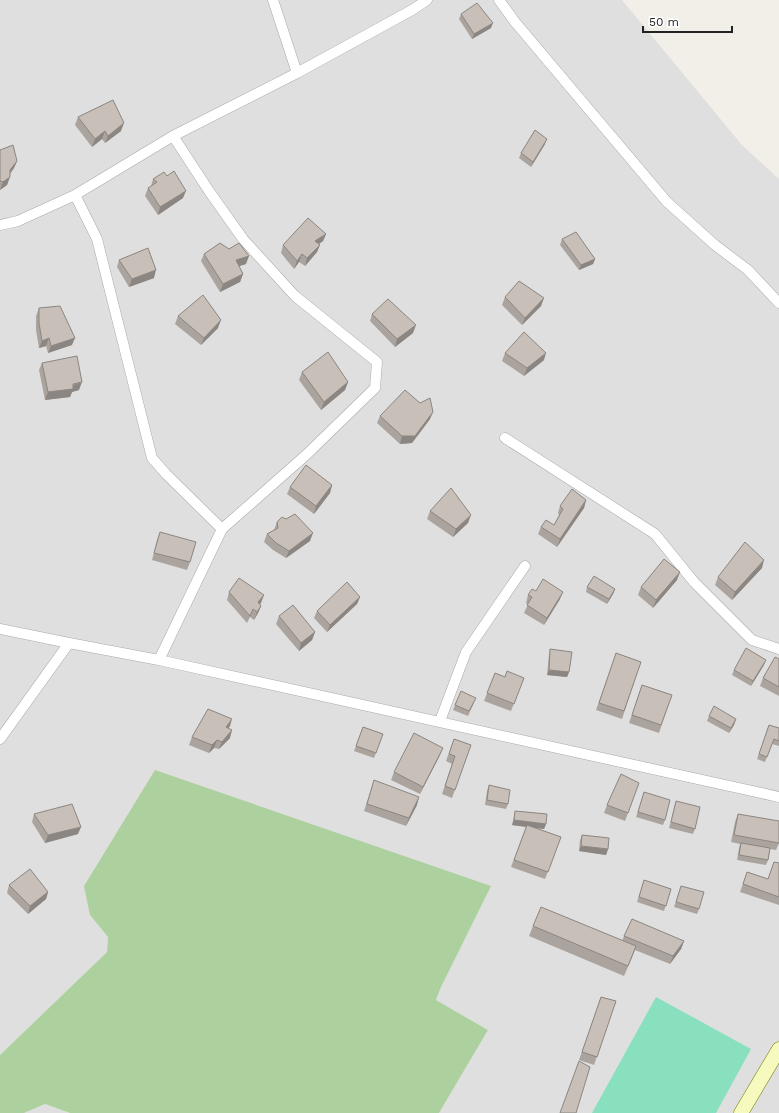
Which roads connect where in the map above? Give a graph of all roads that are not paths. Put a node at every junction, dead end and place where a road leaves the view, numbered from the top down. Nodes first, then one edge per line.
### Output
1 (273, 0) edge
2 (408, 0) edge
3 (428, 0) edge
4 (499, 0) edge
5 (412, 10) junction
6 (297, 73) junction
7 (173, 136) junction
8 (75, 195) junction
9 (0, 225) edge
10 (779, 303) edge
11 (504, 438) dead end
12 (222, 529) junction
13 (525, 566) dead end
14 (0, 629) edge
15 (69, 643) junction
16 (779, 649) edge
17 (159, 660) junction
18 (440, 721) junction
19 (0, 739) edge
20 (779, 796) edge
21 (779, 1049) edge
22 (741, 1113) edge

1 - 6 street
2 - 5 street
3 - 5 street
4 - 10 street
5 - 6 street
6 - 7 street
7 - 8 street
7 - 12 street
8 - 9 street
8 - 12 street
11 - 16 street
12 - 17 street
13 - 18 street
14 - 15 street
15 - 17 street
15 - 19 street
17 - 18 street
18 - 20 street
21 - 22 main road

